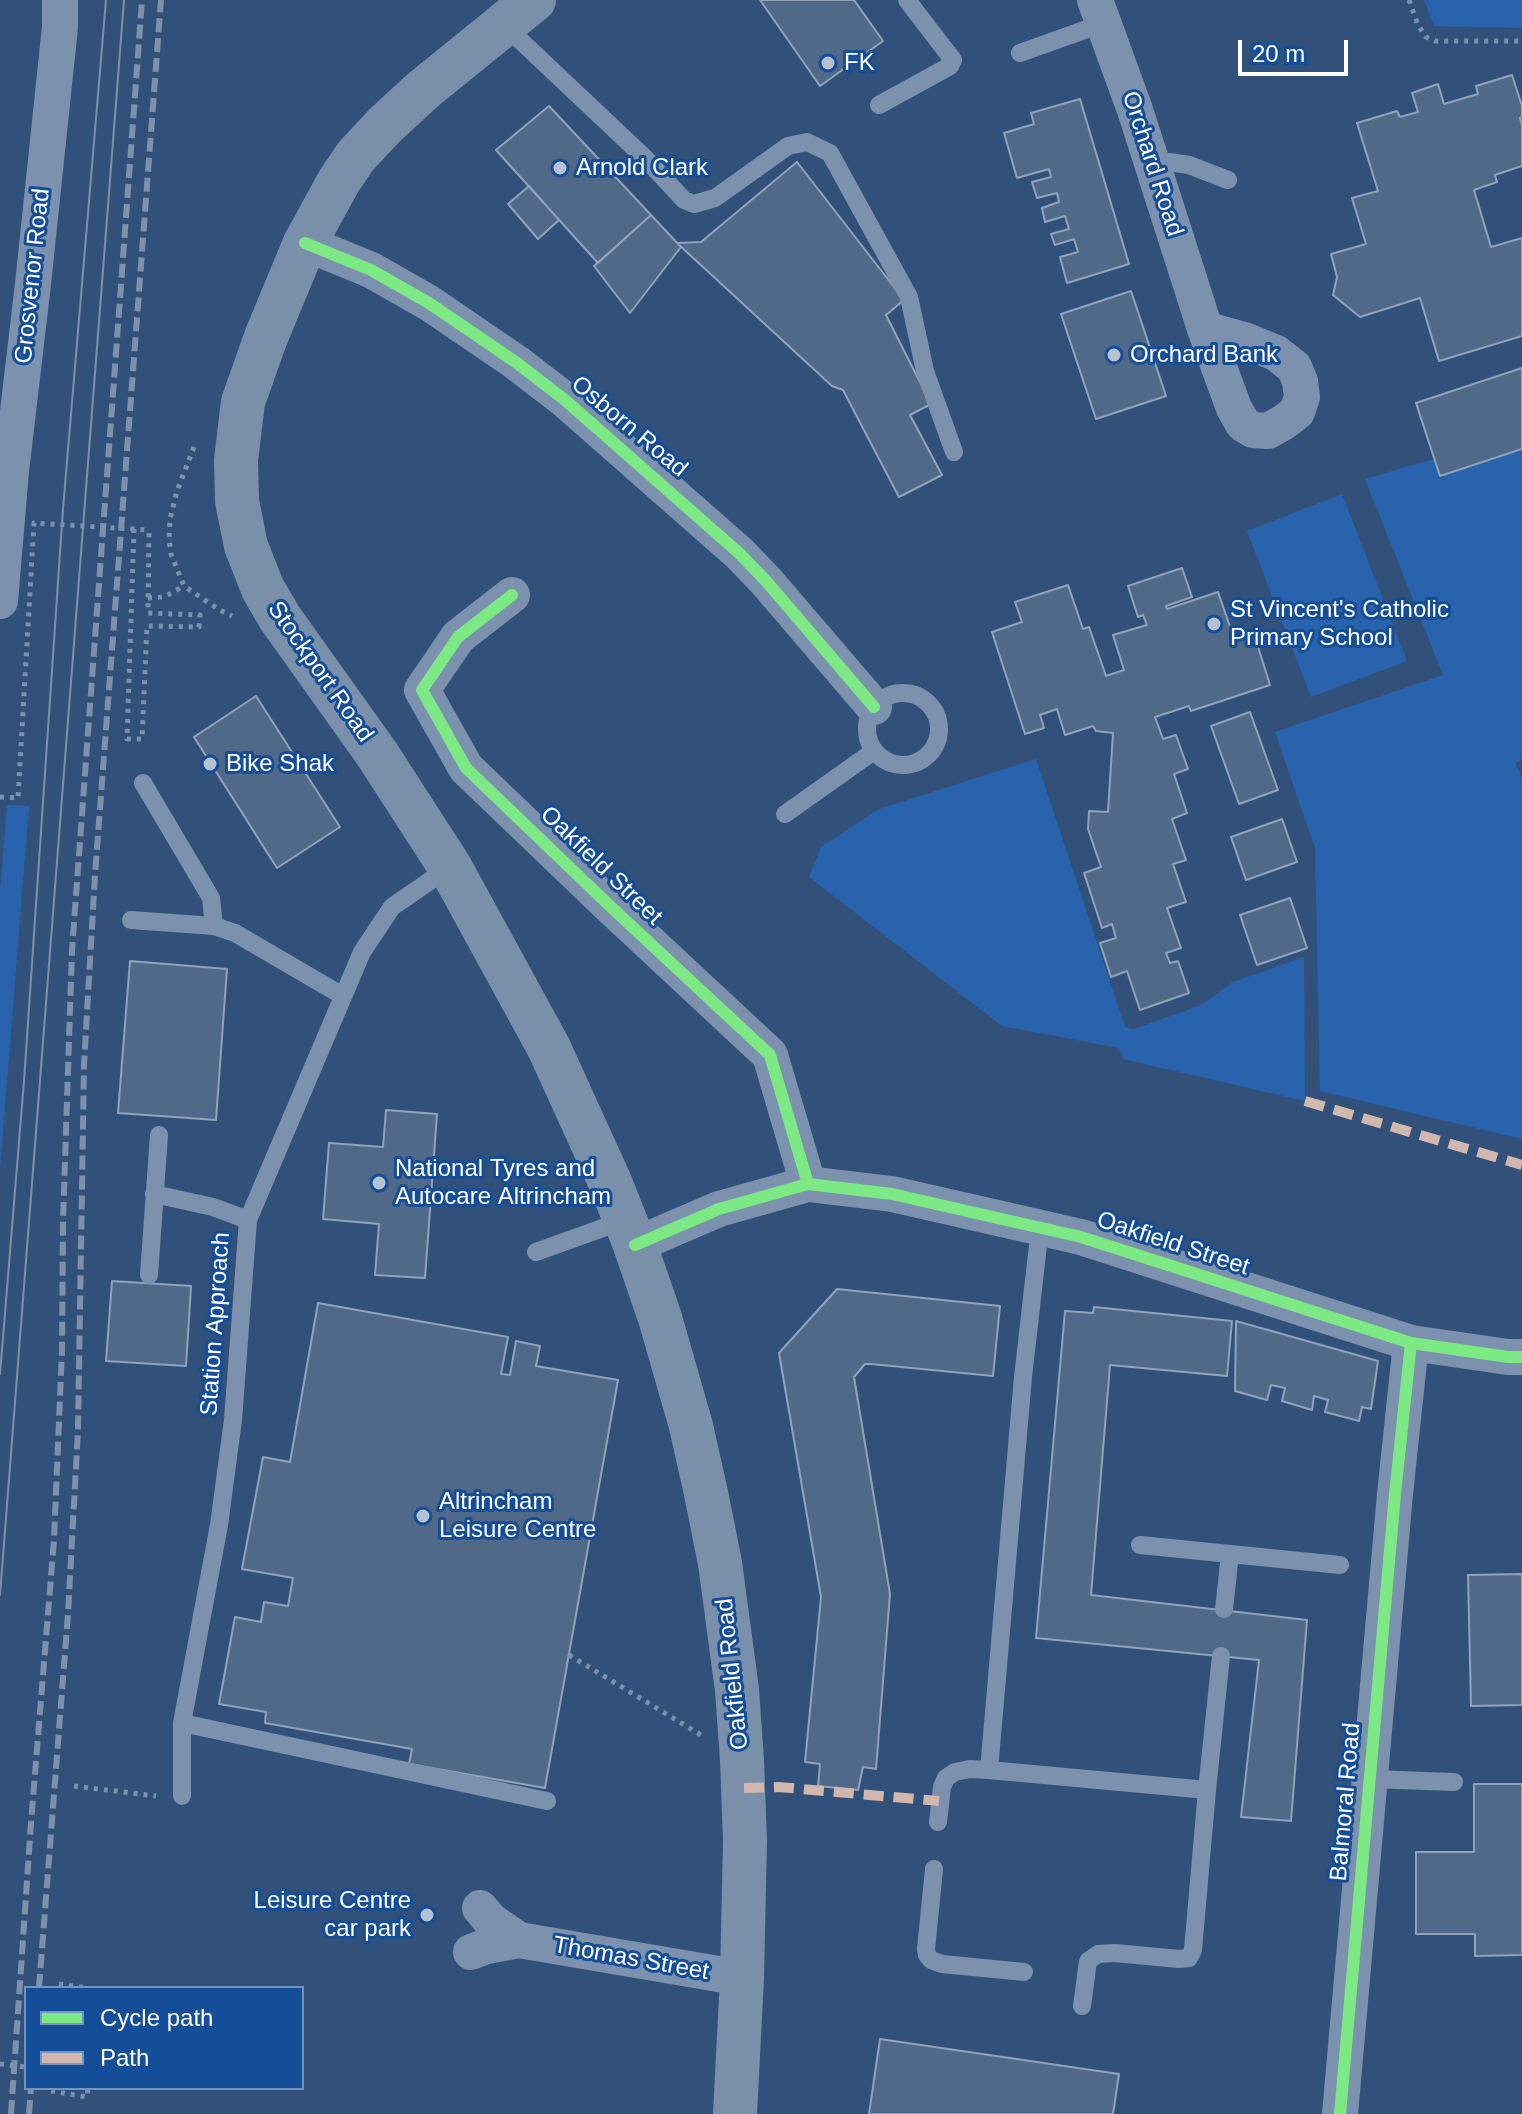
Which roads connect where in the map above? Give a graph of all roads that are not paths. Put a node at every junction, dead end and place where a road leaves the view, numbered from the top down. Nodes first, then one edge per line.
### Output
1 (60, 0) edge
2 (907, 0) edge
3 (518, 12) edge
4 (1100, 12) edge
5 (1020, 53) dead end
6 (879, 105) dead end
7 (1153, 165) junction
8 (1228, 180) dead end
9 (305, 243) junction
10 (1205, 329) dead end
11 (954, 452) dead end
12 (512, 595) dead end
13 (0, 601) edge
14 (874, 707) junction
15 (874, 751) junction
16 (143, 783) dead end
17 (785, 814) dead end
18 (450, 867) junction
19 (131, 920) dead end
20 (214, 926) junction
21 (343, 996) junction
22 (159, 1135) dead end
23 (808, 1184) junction
24 (154, 1194) junction
25 (248, 1220) junction
26 (1040, 1228) junction
27 (630, 1233) junction
28 (536, 1252) dead end
29 (149, 1275) dead end
30 (1411, 1343) junction
31 (1522, 1357) edge
32 (1140, 1545) dead end
33 (1230, 1554) junction
34 (1340, 1565) dead end
35 (1224, 1609) dead end
36 (1221, 1656) dead end
37 (182, 1723) junction
38 (989, 1770) junction
39 (1370, 1779) junction
40 (1454, 1782) dead end
41 (1207, 1790) junction
42 (182, 1796) dead end
43 (547, 1801) dead end
44 (938, 1822) dead end
45 (934, 1869) dead end
46 (480, 1908) dead end
47 (519, 1940) junction
48 (471, 1952) dead end
49 (1024, 1972) dead end
50 (742, 1978) junction
51 (1082, 2006) dead end
52 (735, 2114) edge
53 (1340, 2114) edge

1 - 13 street, Grosvenor Road
2 - 6 lane
3 - 9 main road, Stockport Road
3 - 11 lane
4 - 5 lane
4 - 7 street, Orchard Road
7 - 8 lane
7 - 10 street, Orchard Road
9 - 14 street, Osborn Road
9 - 18 main road, Stockport Road
12 - 23 street, Oakfield Street
14 - 15 lane
14 - 15 lane
15 - 17 lane
16 - 20 lane
18 - 21 lane, Station Approach
18 - 27 main road, Stockport Road
19 - 20 lane
20 - 21 lane
21 - 25 lane, Station Approach
22 - 24 lane
23 - 26 street, Oakfield Street
23 - 27 street, Oakfield Street
24 - 25 lane
24 - 29 lane
25 - 37 lane, Station Approach
26 - 30 street, Oakfield Street
26 - 38 lane
27 - 28 lane
27 - 50 main road, Oakfield Road
30 - 31 street, Oakfield Street
30 - 39 street, Balmoral Road
32 - 33 lane
33 - 34 lane
33 - 35 lane
36 - 41 lane
37 - 42 lane, Station Approach
37 - 43 lane
38 - 41 lane
38 - 44 lane
39 - 40 lane
39 - 53 street, Balmoral Road
41 - 51 lane
45 - 49 lane
46 - 47 street, Thomas Street
47 - 48 street, Thomas Street
47 - 50 street, Thomas Street
50 - 52 main road, Oakfield Road

